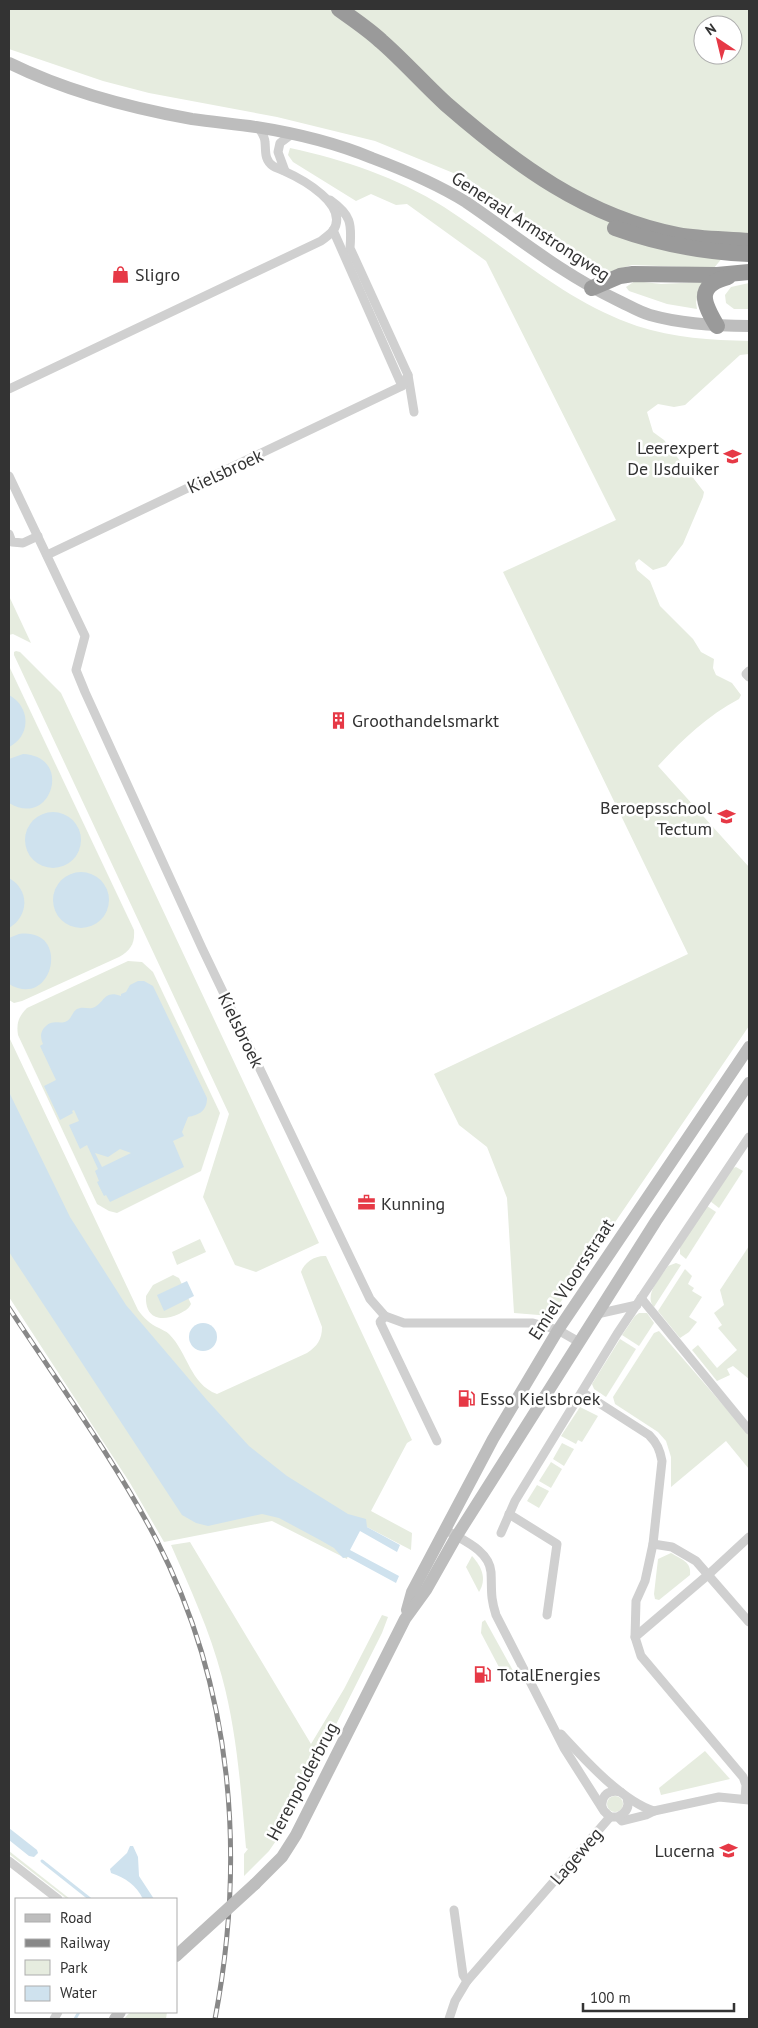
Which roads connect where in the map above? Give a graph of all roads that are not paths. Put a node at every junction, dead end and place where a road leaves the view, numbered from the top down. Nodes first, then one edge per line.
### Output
1 (339, 9) edge
2 (9, 63) edge
3 (446, 104) junction
4 (292, 134) junction
5 (269, 136) junction
6 (280, 143) junction
7 (285, 171) junction
8 (322, 194) junction
9 (351, 229) junction
10 (333, 230) junction
11 (749, 241) edge
12 (749, 254) edge
13 (749, 272) edge
14 (592, 288) junction
15 (717, 326) junction
16 (749, 326) edge
17 (408, 376) junction
18 (402, 386) junction
19 (9, 389) edge
20 (414, 412) dead end
21 (9, 476) edge
22 (9, 534) edge
23 (38, 536) junction
24 (47, 555) junction
25 (749, 671) edge
26 (749, 677) edge
27 (749, 1048) edge
28 (749, 1082) edge
29 (749, 1137) edge
30 (639, 1301) junction
31 (597, 1314) junction
32 (384, 1316) junction
33 (558, 1330) junction
34 (578, 1342) junction
35 (582, 1392) junction
36 (749, 1430) edge
37 (437, 1441) dead end
38 (509, 1514) junction
39 (451, 1533) junction
40 (501, 1533) dead end
41 (749, 1537) edge
42 (653, 1544) junction
43 (709, 1574) junction
44 (547, 1615) dead end
45 (749, 1622) edge
46 (634, 1637) junction
47 (554, 1726) junction
48 (624, 1795) junction
49 (747, 1800) edge
50 (602, 1807) junction
51 (654, 1810) junction
52 (614, 1817) junction
53 (9, 1861) edge
54 (57, 1898) edge
55 (454, 1910) dead end
56 (178, 1954) edge
57 (468, 1981) junction
58 (449, 2019) edge

1 - 3 highway
2 - 5 street, Generaal Armstrongweg
3 - 11 highway
3 - 12 highway
4 - 5 street, Generaal Armstrongweg
4 - 6 street
4 - 14 street, Generaal Armstrongweg
5 - 6 street
5 - 7 street
6 - 7 street
7 - 8 street
8 - 9 street
8 - 10 street
9 - 10 street
9 - 17 street
10 - 18 street
10 - 19 street
13 - 14 highway
13 - 15 highway
14 - 15 street, Generaal Armstrongweg
15 - 16 street, Generaal Armstrongweg
17 - 18 street
17 - 20 street
18 - 24 street, Kielsbroek
21 - 23 street, Kielsbroek
22 - 23 street
23 - 24 street, Kielsbroek
24 - 32 street, Kielsbroek
25 - 26 street
27 - 33 street, Emiel Vloorsstraat
28 - 31 street
29 - 30 street
30 - 31 street
30 - 35 street
30 - 36 street
31 - 34 street
32 - 33 street
32 - 37 street
33 - 34 street
33 - 39 street, Emiel Vloorsstraat
34 - 39 street
35 - 38 street
35 - 42 street
38 - 40 street
38 - 44 street
39 - 47 street
39 - 56 street, Herenpolderbrug, bridge
41 - 43 street
42 - 43 street
42 - 46 street
43 - 45 street
43 - 46 street
46 - 49 street
47 - 48 street
47 - 50 street
48 - 50 street
48 - 51 street
48 - 52 street
49 - 51 street, Lageweg
50 - 52 street
51 - 52 street, Lageweg
52 - 57 street, Lageweg
53 - 54 street
55 - 57 street
57 - 58 street, Lageweg

